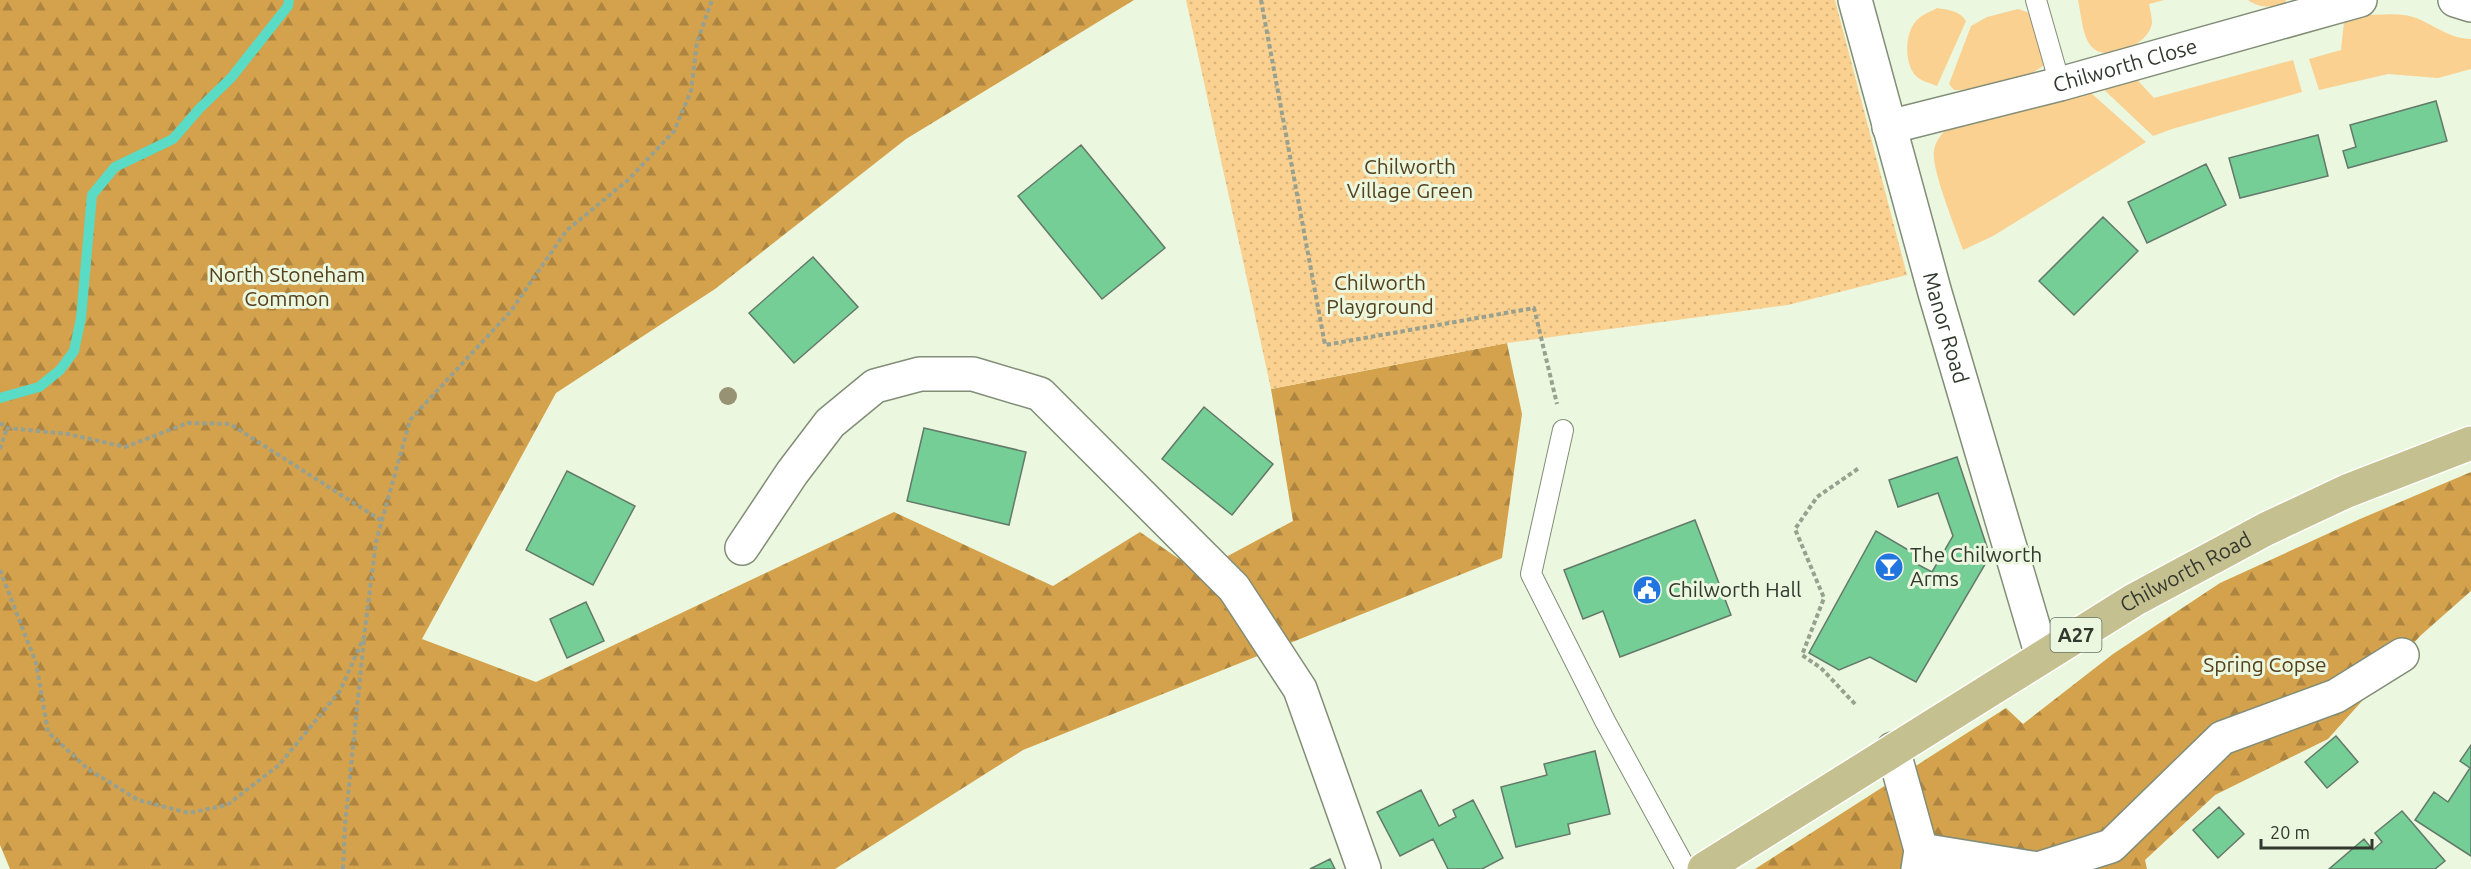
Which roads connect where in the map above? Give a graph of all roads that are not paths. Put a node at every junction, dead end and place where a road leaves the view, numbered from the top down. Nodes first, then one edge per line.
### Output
1 (1855, 0) edge
2 (2036, 0) edge
3 (2360, 0) edge
4 (2455, 0) edge
5 (2471, 5) edge
6 (2060, 84) junction
7 (1889, 127) junction
8 (1563, 430) road end
9 (2471, 443) edge
10 (742, 548) dead end
11 (2402, 655) dead end
12 (2042, 656) junction
13 (1893, 749) junction
14 (1919, 860) edge
15 (1364, 869) edge
16 (1686, 869) edge
17 (1704, 869) edge

1 - 7 street, Manor Road
2 - 6 lane
3 - 6 street, Chilworth Close
4 - 5 street
6 - 7 street, Chilworth Close
7 - 12 street, Manor Road
8 - 16 lane
9 - 12 main road, Chilworth Road / A27
10 - 15 street
11 - 14 street
12 - 13 main road, Chilworth Road / A27
13 - 14 street
13 - 17 main road, Chilworth Road / A27

